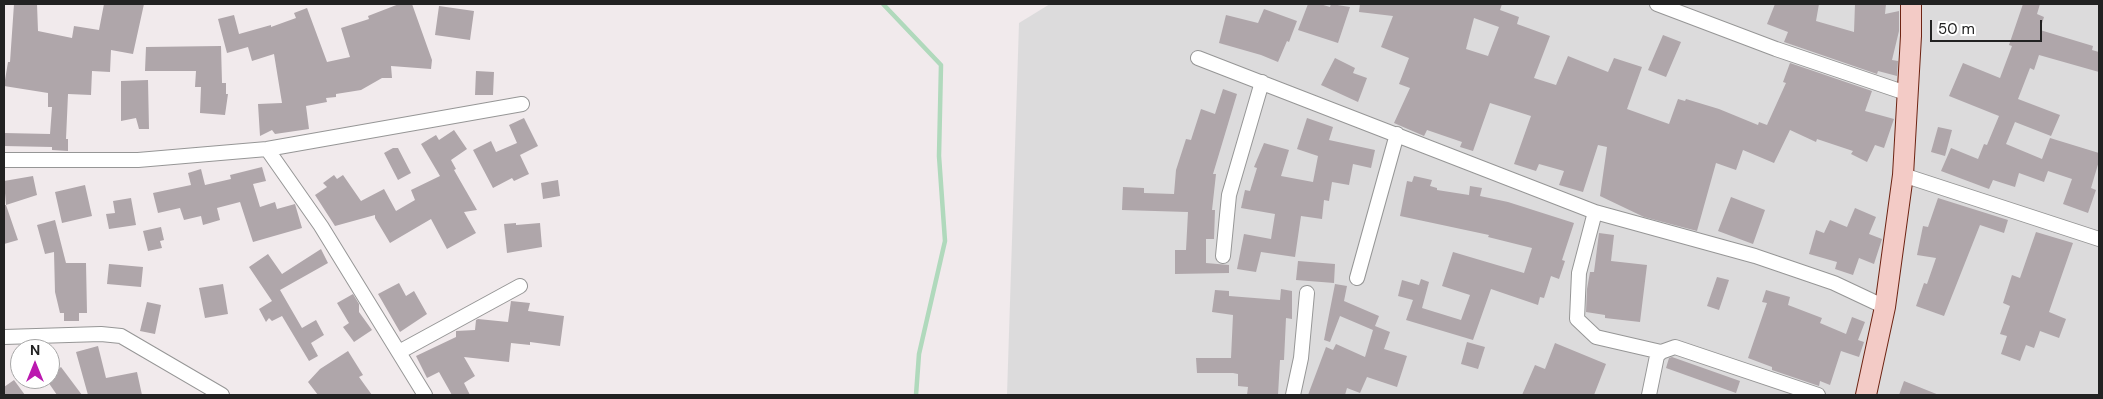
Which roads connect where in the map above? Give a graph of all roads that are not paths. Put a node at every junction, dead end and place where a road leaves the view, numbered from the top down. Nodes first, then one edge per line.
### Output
1 (1658, 4) edge
2 (1911, 4) edge
3 (1198, 58) dead end
4 (1262, 82) junction
5 (1906, 93) junction
6 (522, 104) dead end
7 (1397, 134) junction
8 (267, 150) junction
9 (4, 160) edge
10 (1903, 175) junction
11 (1595, 212) junction
12 (2099, 239) edge
13 (1222, 256) dead end
14 (1358, 278) dead end
15 (520, 286) dead end
16 (1307, 293) dead end
17 (1885, 307) junction
18 (4, 337) edge
19 (399, 352) junction
20 (1661, 352) junction
21 (218, 394) edge
22 (425, 395) edge
23 (1293, 395) edge
24 (1649, 395) edge
25 (1818, 395) edge
26 (1866, 395) edge

1 - 5 street
2 - 5 street
3 - 4 street
4 - 7 street
4 - 13 street
5 - 10 street
6 - 8 street
7 - 11 street
7 - 14 street
8 - 9 street
8 - 19 street
10 - 12 street
10 - 17 street
11 - 17 street
11 - 20 street
15 - 19 street
16 - 23 street
17 - 26 street
18 - 21 street
19 - 22 street
20 - 24 street
20 - 25 street

